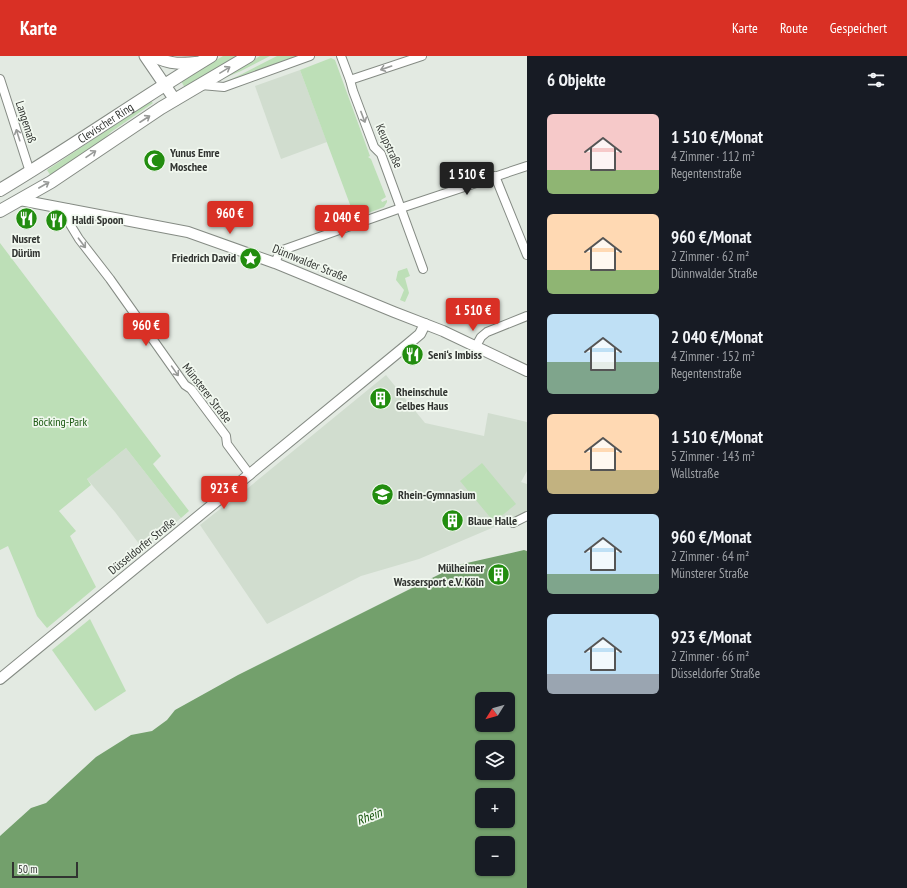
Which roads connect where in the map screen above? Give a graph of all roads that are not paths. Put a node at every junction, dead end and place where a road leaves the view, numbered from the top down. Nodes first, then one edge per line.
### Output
1 (145, 56) edge
2 (153, 56) edge
3 (249, 56) edge
4 (310, 56) edge
5 (341, 56) edge
6 (422, 56) edge
7 (207, 59) edge
8 (0, 79) edge
9 (350, 80) junction
10 (201, 84) junction
11 (164, 85) junction
12 (175, 100) junction
13 (527, 166) edge
14 (30, 172) junction
15 (495, 176) junction
16 (0, 190) edge
17 (0, 196) edge
18 (20, 200) junction
19 (67, 208) junction
20 (401, 208) junction
21 (0, 211) edge
22 (527, 255) edge
23 (275, 262) junction
24 (423, 269) dead end
25 (527, 316) edge
26 (425, 324) junction
27 (476, 346) junction
28 (527, 371) edge
29 (250, 475) junction
30 (527, 516) edge
31 (513, 523) dead end
32 (0, 679) edge

1 - 11 main road
2 - 7 main road
10 -> 3 main road, Clevischer Ring
4 - 10 street
5 - 9 street, Keupstraße
6 -> 9 street
7 - 11 main road, Clevischer Ring
14 -> 8 street, Langemaß
9 -> 20 street, Keupstraße
10 - 12 main road, Clevischer Ring
11 - 12 main road
11 - 14 main road, Clevischer Ring
18 -> 12 main road, Clevischer Ring
13 - 15 street
14 - 16 main road, Clevischer Ring
15 - 20 street
15 - 22 street
17 - 18 main road
18 - 19 street, Dünnwalder Straße
18 - 21 main road, Clevischer Ring
19 - 23 street, Dünnwalder Straße
19 -> 29 street, Münsterer Straße
20 - 23 street
20 - 24 street, Keupstraße
23 - 26 street, Dünnwalder Straße
25 - 27 street
26 - 27 street, Dünnwalder Straße
26 - 29 street, Düsseldorfer Straße
27 - 28 street, Dünnwalder Straße
29 - 32 street, Düsseldorfer Straße
30 - 31 street

